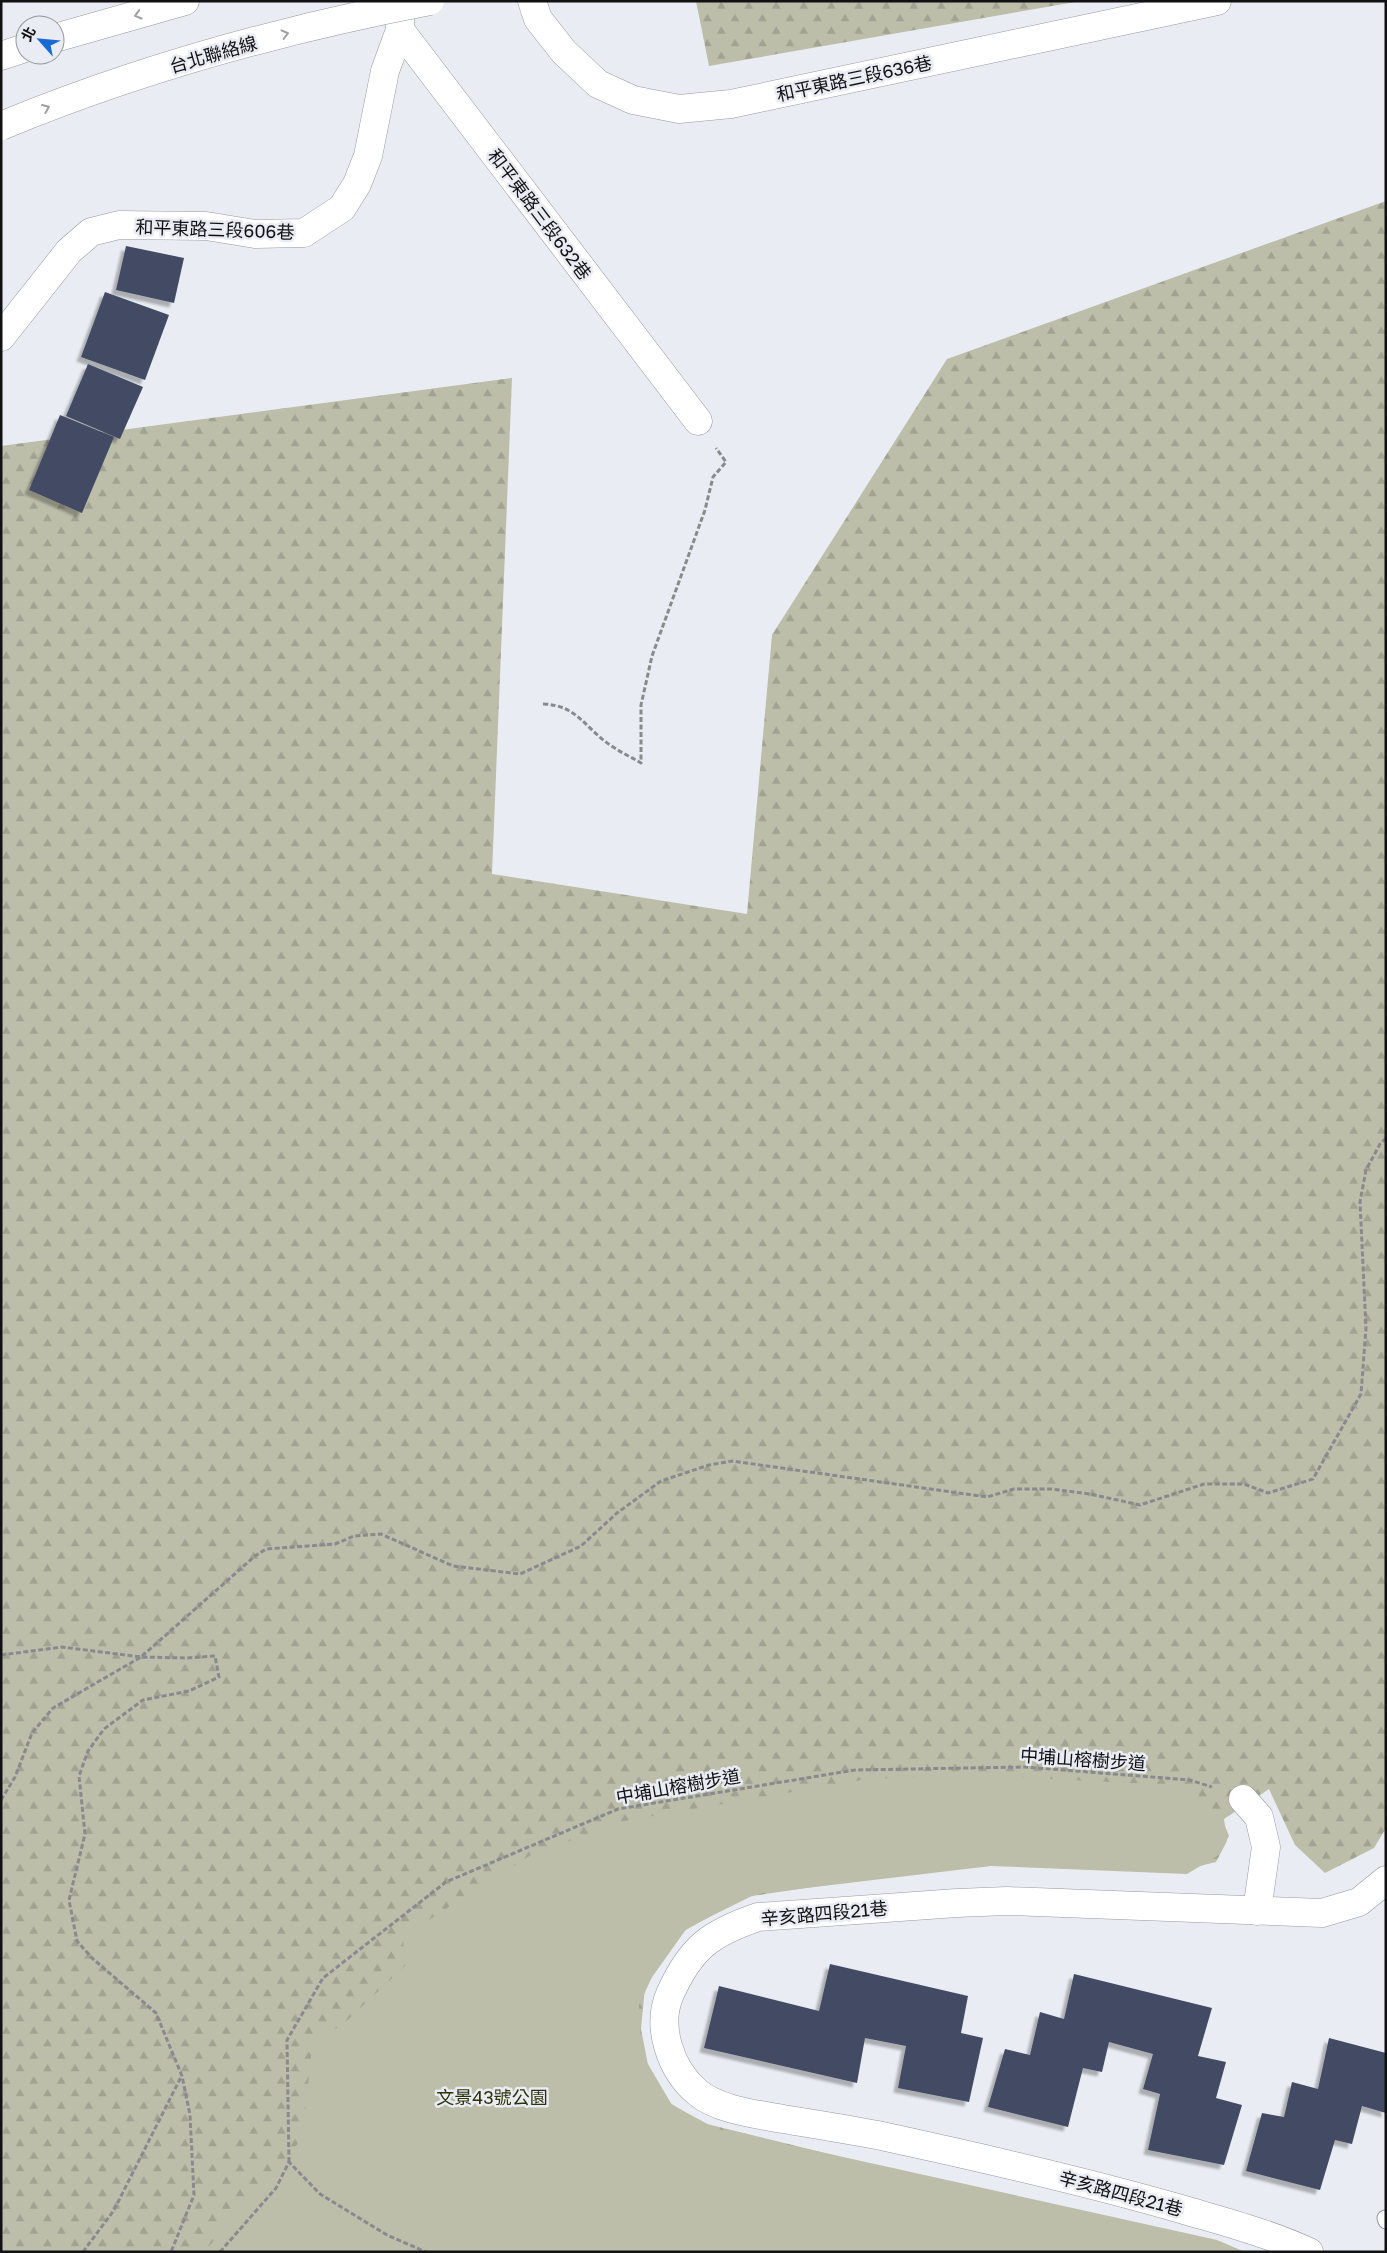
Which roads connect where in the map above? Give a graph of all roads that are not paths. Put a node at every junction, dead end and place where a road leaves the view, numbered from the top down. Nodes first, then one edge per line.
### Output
1 (184, 1) edge
2 (400, 1) edge
3 (430, 1) edge
4 (532, 1) edge
5 (1217, 1) edge
6 (400, 30) junction
7 (65, 35) edge
8 (15, 51) edge
9 (1, 56) edge
10 (1, 126) edge
11 (1, 337) edge
12 (698, 421) road end
13 (1243, 1799) road end
14 (1386, 1880) edge
15 (1257, 1911) junction
16 (1309, 2252) edge

1 -> 7 main road
2 - 6 main road
10 -> 3 main road, 台北聯絡線, bridge
4 - 5 main road, 和平東路三段636巷
6 - 11 main road, 和平東路三段606巷
6 - 12 main road, 和平東路三段632巷
8 - 9 main road
13 - 15 main road
14 - 15 main road, 辛亥路四段21巷
15 - 16 main road, 辛亥路四段21巷

